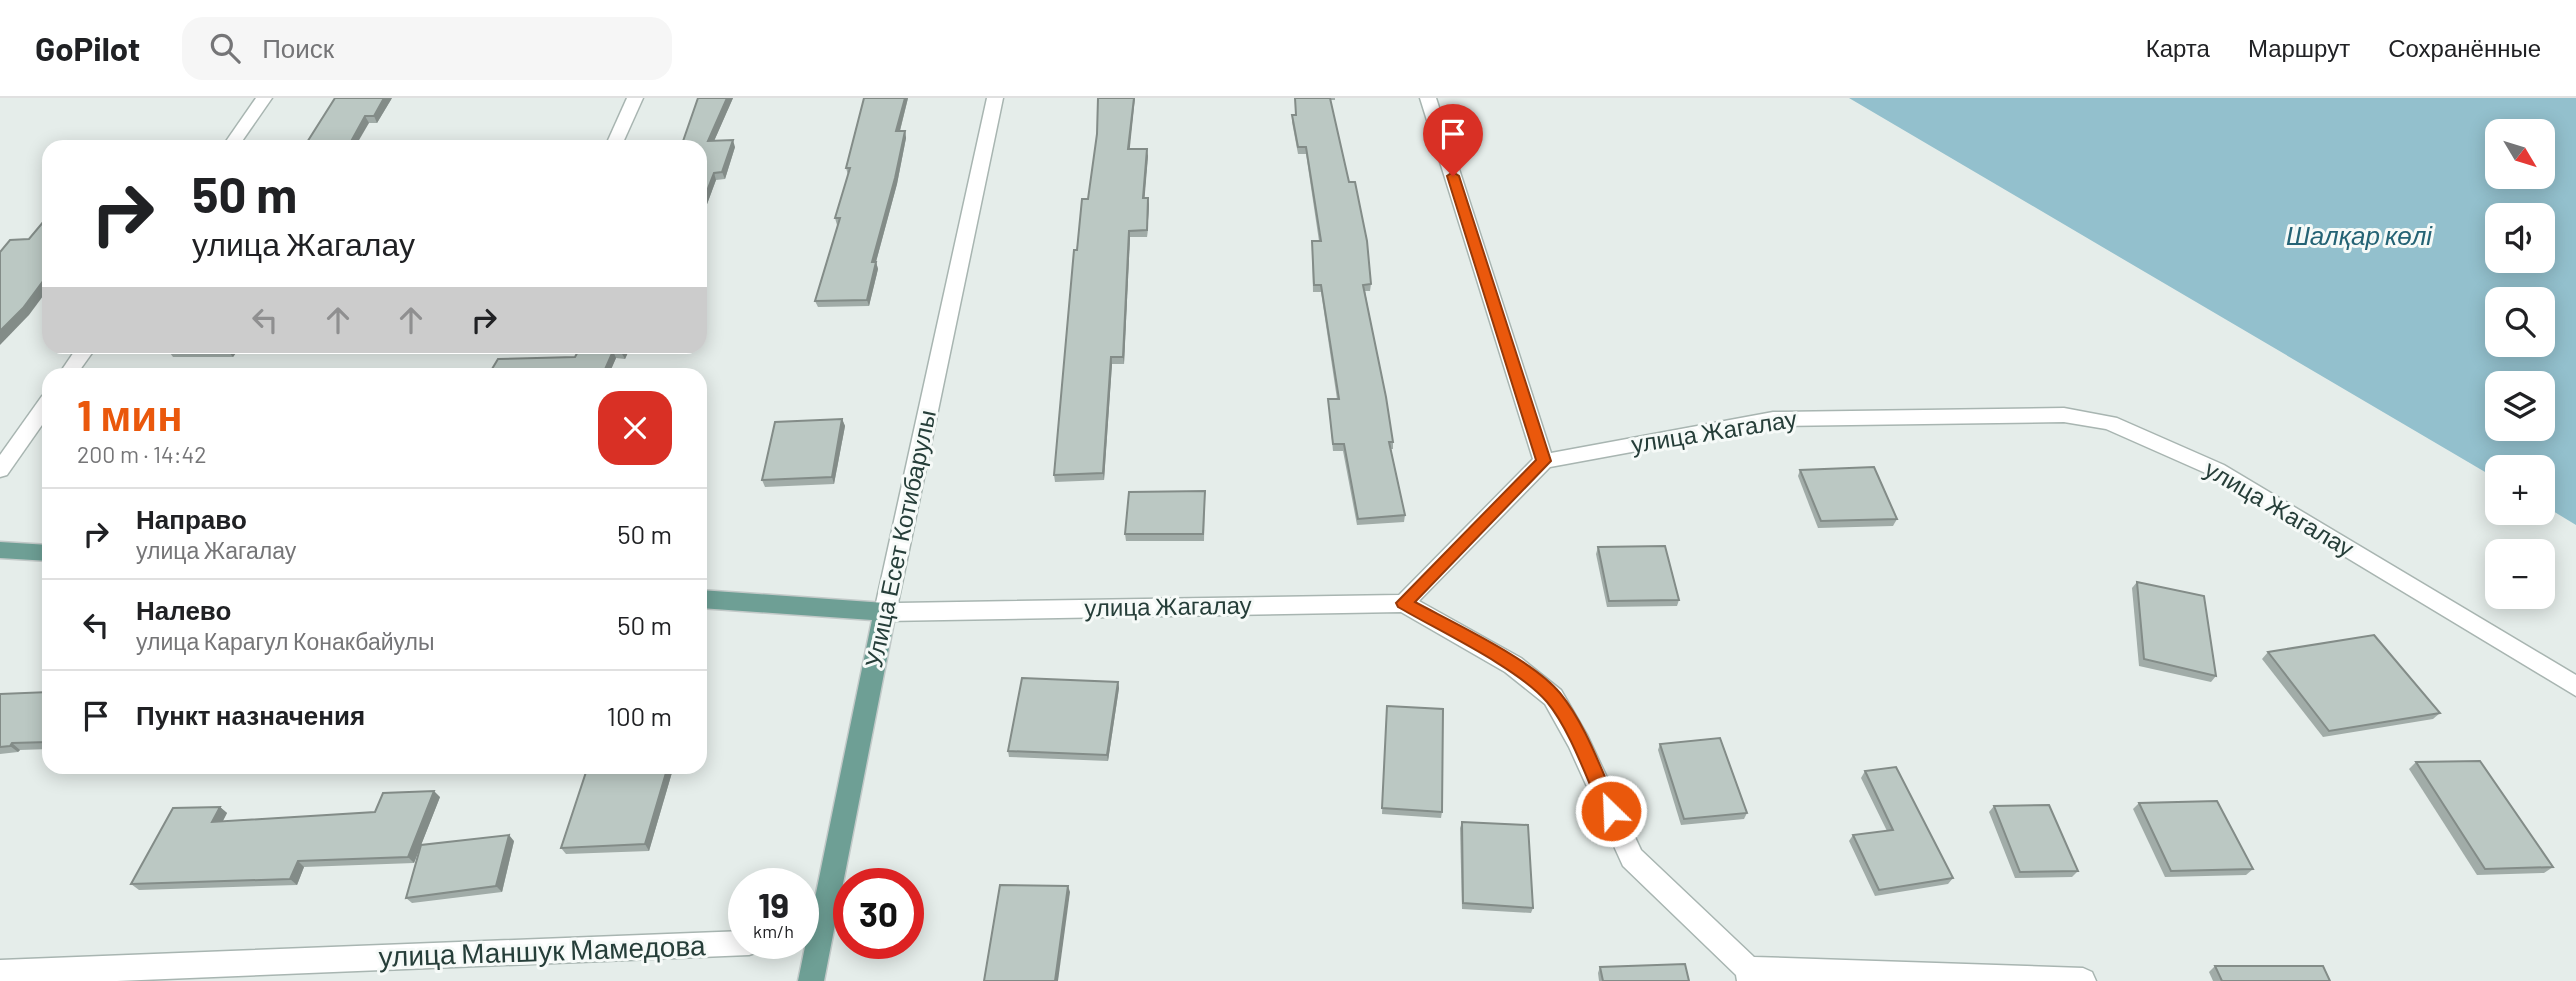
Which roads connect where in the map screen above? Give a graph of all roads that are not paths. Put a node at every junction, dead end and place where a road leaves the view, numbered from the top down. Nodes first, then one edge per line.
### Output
1 (264, 98) edge
2 (635, 98) edge
3 (995, 98) edge
4 (1428, 98) edge
5 (235, 140) edge
6 (616, 140) edge
7 (42, 411) edge
8 (1544, 461) junction
9 (0, 470) edge
10 (0, 550) edge
11 (42, 553) edge
12 (707, 599) edge
13 (1404, 603) junction
14 (885, 612) junction
15 (2576, 687) edge
16 (819, 902) edge
17 (728, 944) edge
18 (810, 959) edge
19 (0, 973) edge
20 (102, 975) edge
21 (1749, 975) edge
22 (811, 981) edge
23 (2083, 981) edge

1 - 5 street
2 - 6 street
3 - 14 street, Улица Есет Котибарулы
4 - 8 street
7 - 9 street
8 - 13 street
8 - 15 street, улица Жагалау
10 - 11 main road
12 - 14 main road
13 - 14 street, улица Жагалау
13 - 21 street
14 - 16 main road, Улица Есет Котибарулы
17 - 20 street, улица Маншук Мамедова
18 - 22 main road, Улица Есет Котибарулы
19 - 20 street, улица Маншук Мамедова
21 - 23 street

